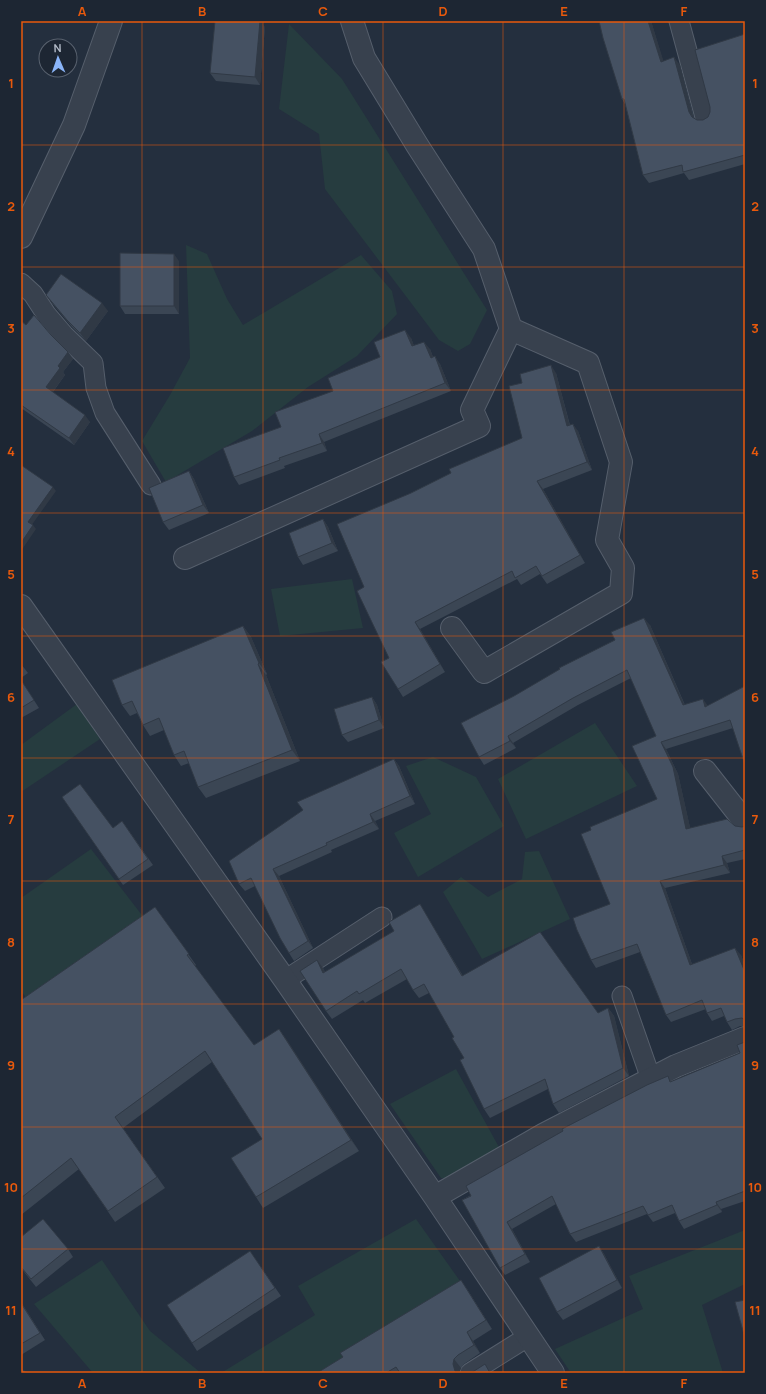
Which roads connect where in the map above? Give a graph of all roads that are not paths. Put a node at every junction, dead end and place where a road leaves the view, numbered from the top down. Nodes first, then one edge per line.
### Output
1 (111, 21) edge
2 (352, 21) edge
3 (680, 21) edge
4 (706, 117) edge
5 (24, 222) edge
6 (21, 283) edge
7 (511, 329) junction
8 (151, 485) edge
9 (185, 558) dead end
10 (21, 606) edge
11 (452, 628) dead end
12 (705, 771) dead end
13 (745, 822) edge
14 (382, 917) dead end
15 (285, 980) junction
16 (622, 996) dead end
17 (745, 1038) edge
18 (650, 1079) junction
19 (435, 1197) junction
20 (529, 1336) junction
21 (470, 1373) edge
22 (553, 1373) edge

1 - 5 street
2 - 7 street
3 - 4 lane
6 - 8 lane
7 - 9 street
7 - 11 street
10 - 15 street
12 - 13 street
14 - 15 lane
15 - 19 street
16 - 18 lane
17 - 18 street
18 - 19 street
19 - 20 street
20 - 21 lane
20 - 22 street

